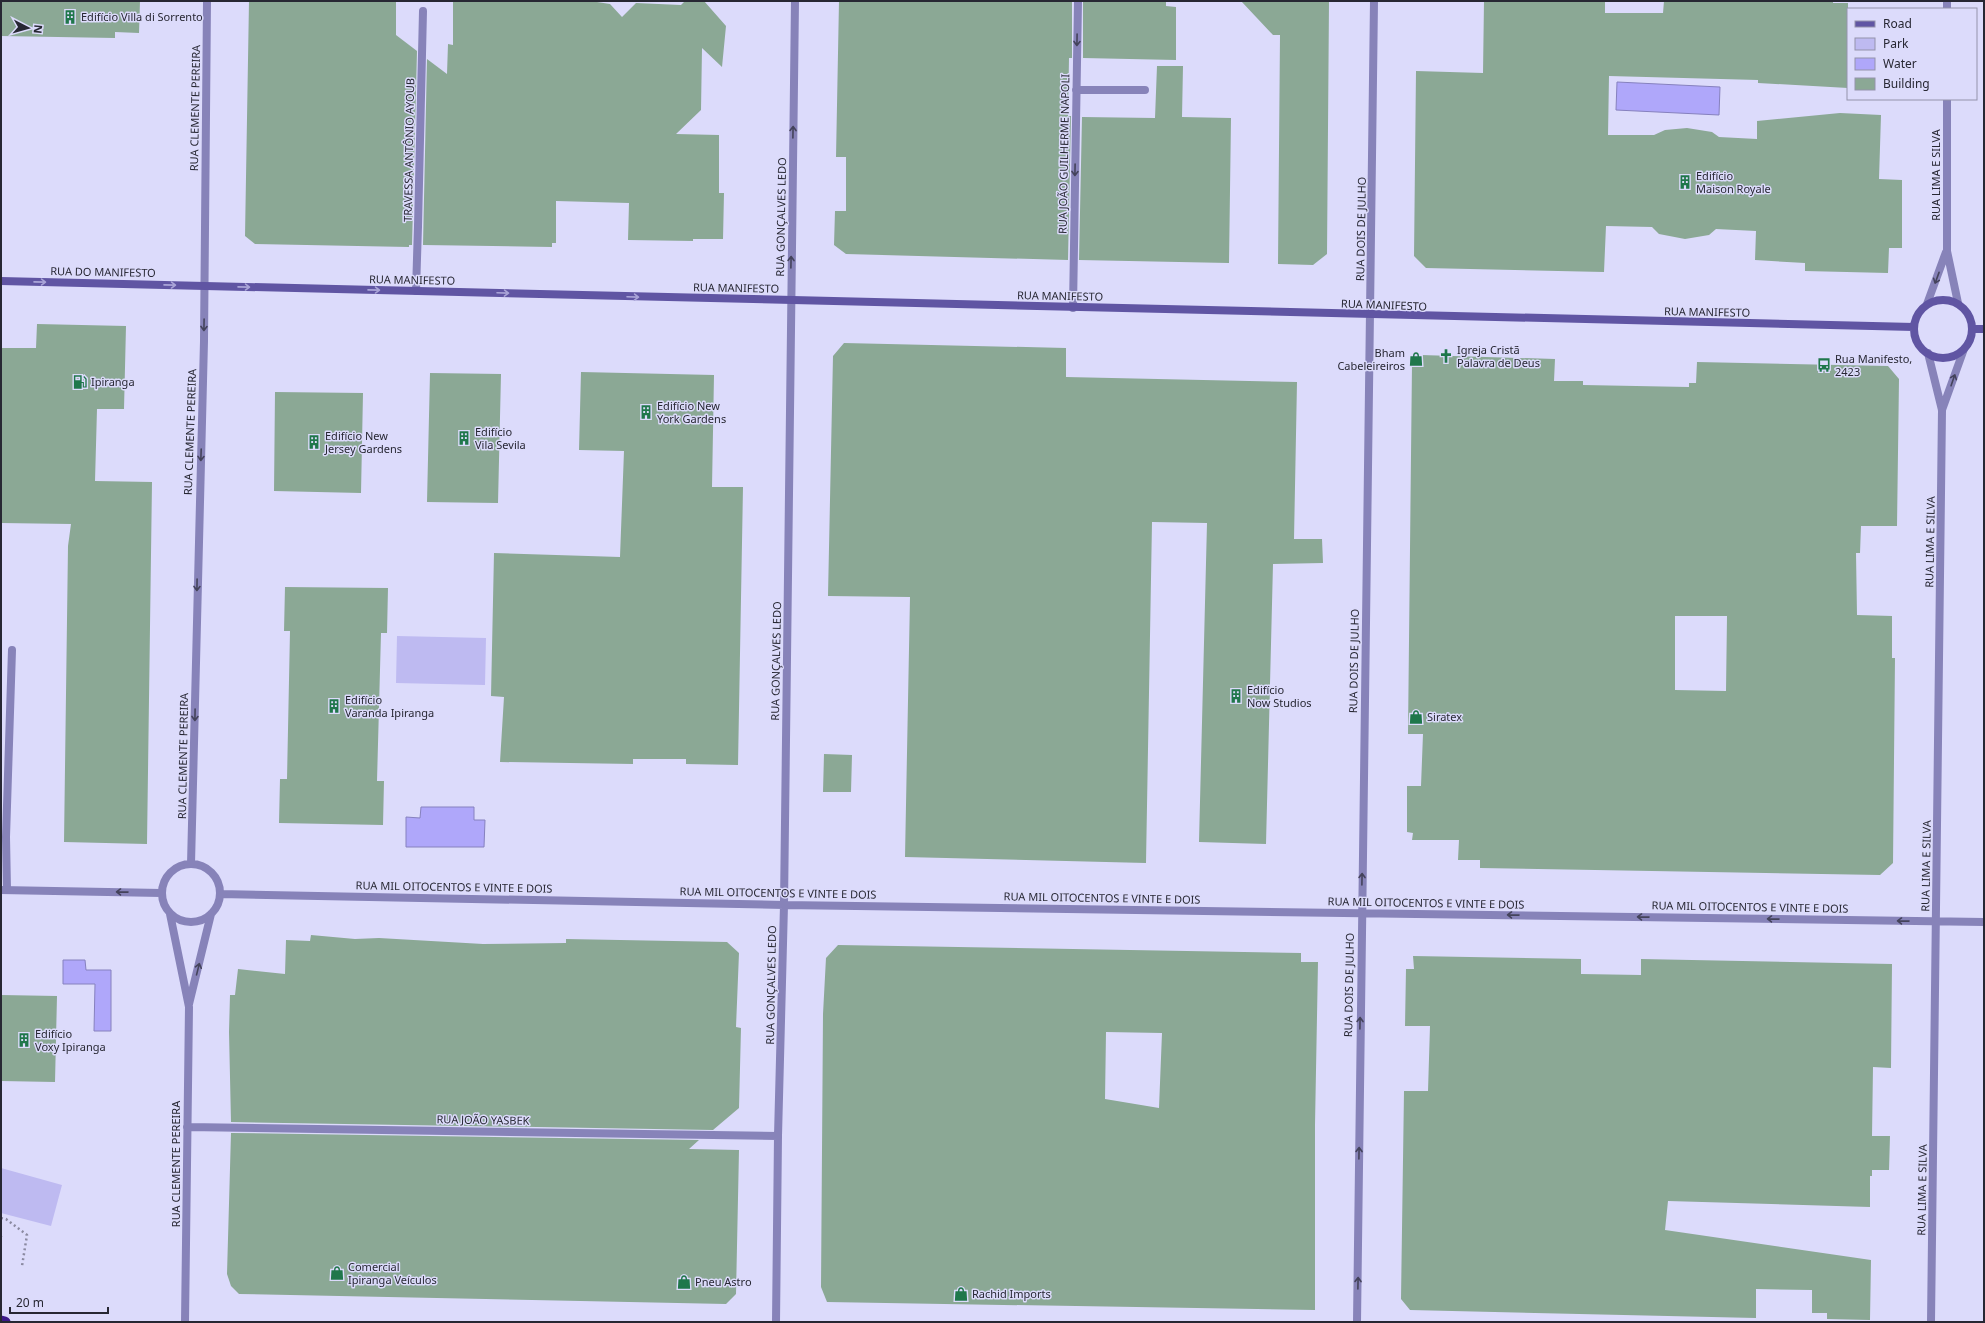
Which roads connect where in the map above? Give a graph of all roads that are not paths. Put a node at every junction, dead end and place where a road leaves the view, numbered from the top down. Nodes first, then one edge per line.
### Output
1 (207, 1) edge
2 (795, 1) edge
3 (1078, 1) edge
4 (1374, 1) edge
5 (423, 10) dead end
6 (1076, 90) junction
7 (1145, 90) dead end
8 (1947, 100) edge
9 (1947, 251) junction
10 (1, 281) edge
11 (205, 286) junction
12 (416, 291) junction
13 (790, 301) junction
14 (1958, 303) junction
15 (1928, 304) junction
16 (1073, 308) junction
17 (1371, 315) junction
18 (1914, 327) junction
19 (1972, 328) junction
20 (1984, 329) edge
21 (1964, 349) junction
22 (1928, 354) junction
23 (1942, 410) junction
24 (12, 650) dead end
25 (191, 864) junction
26 (4, 890) edge
27 (162, 893) junction
28 (220, 894) junction
29 (784, 904) junction
30 (1361, 913) junction
31 (170, 914) junction
32 (211, 914) junction
33 (1936, 921) junction
34 (1984, 922) edge
35 (189, 1007) junction
36 (187, 1127) junction
37 (778, 1136) junction
38 (1, 1321) edge
39 (5, 1322) edge
40 (185, 1322) edge
41 (776, 1322) edge
42 (1357, 1322) edge
43 (1930, 1322) edge

1 - 11 street, RUA CLEMENTE PEREIRA
13 -> 2 street, RUA GONÇALVES LEDO
3 -> 6 street, RUA JOÃO GUILHERME NAPOLI
4 - 17 street, RUA DOIS DE JULHO
5 - 12 street, TRAVESSA ANTÔNIO AYOUB
6 - 7 street
6 -> 16 street, RUA JOÃO GUILHERME NAPOLI
8 - 9 street, RUA LIMA E SILVA
9 - 14 street, RUA LIMA E SILVA
9 -> 15 street, RUA LIMA E SILVA
10 -> 11 main road, RUA DO MANIFESTO
11 -> 12 main road, RUA MANIFESTO
11 -> 25 street, RUA CLEMENTE PEREIRA
12 -> 13 main road, RUA MANIFESTO
13 - 16 main road, RUA MANIFESTO
13 - 29 street, RUA GONÇALVES LEDO
14 - 15 main road
14 - 19 main road
15 - 18 main road
16 - 17 main road, RUA MANIFESTO
17 - 18 main road, RUA MANIFESTO
30 -> 17 street, RUA DOIS DE JULHO
18 - 22 main road
19 - 20 main road
19 - 21 main road
21 - 22 main road
23 -> 21 street, RUA LIMA E SILVA
22 - 23 street, RUA LIMA E SILVA
23 - 33 street, RUA LIMA E SILVA
24 - 26 street
25 - 27 street
25 - 28 street
27 -> 26 street
27 - 31 street
28 - 29 street, RUA MIL OITOCENTOS E VINTE E DOIS
28 - 32 street
29 - 30 street, RUA MIL OITOCENTOS E VINTE E DOIS
29 - 37 street, RUA GONÇALVES LEDO
33 -> 30 street, RUA MIL OITOCENTOS E VINTE E DOIS
42 -> 30 street, RUA DOIS DE JULHO
31 - 32 street
31 - 35 street, RUA CLEMENTE PEREIRA
35 -> 32 street, RUA CLEMENTE PEREIRA
33 - 34 street, RUA MIL OITOCENTOS E VINTE E DOIS
33 - 43 street, RUA LIMA E SILVA
35 - 36 street, RUA CLEMENTE PEREIRA
36 - 37 street, RUA JOÃO YASBEK
36 - 40 street, RUA CLEMENTE PEREIRA
37 - 41 street, RUA GONÇALVES LEDO
38 - 39 highway

